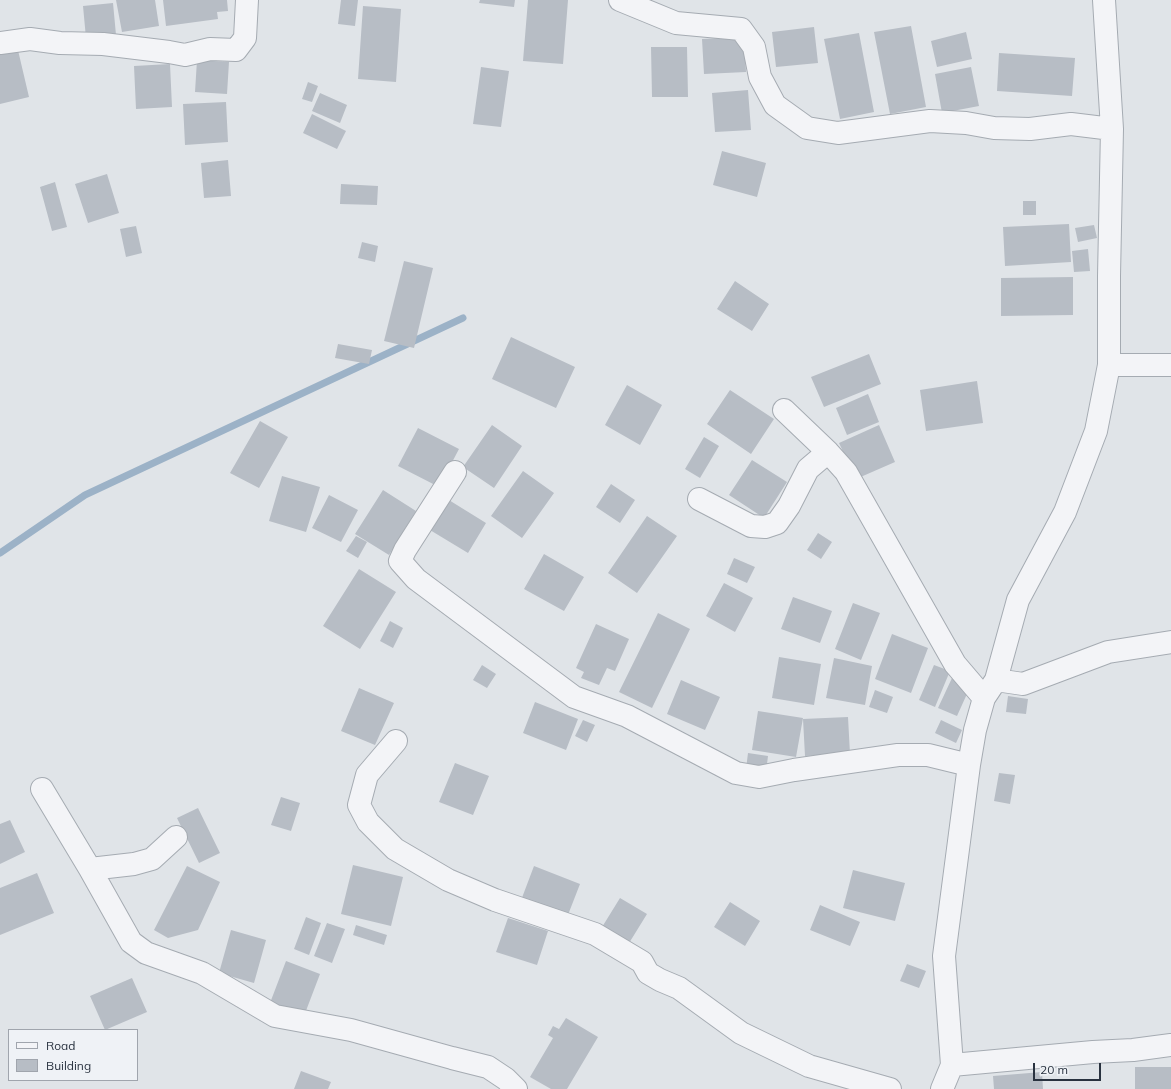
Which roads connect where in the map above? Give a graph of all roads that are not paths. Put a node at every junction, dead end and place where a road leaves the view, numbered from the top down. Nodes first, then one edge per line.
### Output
1 (247, 0) edge
2 (620, 0) edge
3 (1104, 0) edge
4 (0, 43) edge
5 (1112, 129) junction
6 (1109, 365) junction
7 (1171, 365) edge
8 (784, 410) dead end
9 (828, 452) junction
10 (455, 472) dead end
11 (699, 499) dead end
12 (1171, 642) edge
13 (990, 689) junction
14 (396, 741) dead end
15 (969, 765) junction
16 (42, 789) dead end
17 (176, 837) dead end
18 (90, 869) junction
19 (1171, 1045) edge
20 (952, 1065) junction
21 (516, 1089) edge
22 (890, 1089) edge
23 (942, 1089) edge

1 - 4 street
2 - 5 street
3 - 5 street
5 - 6 street
6 - 7 street
6 - 13 street
8 - 9 street
9 - 11 street
9 - 13 street
10 - 15 street
12 - 13 street
13 - 15 street
14 - 22 street
15 - 20 street
16 - 18 street
17 - 18 street
18 - 21 street
19 - 20 street
20 - 23 street

